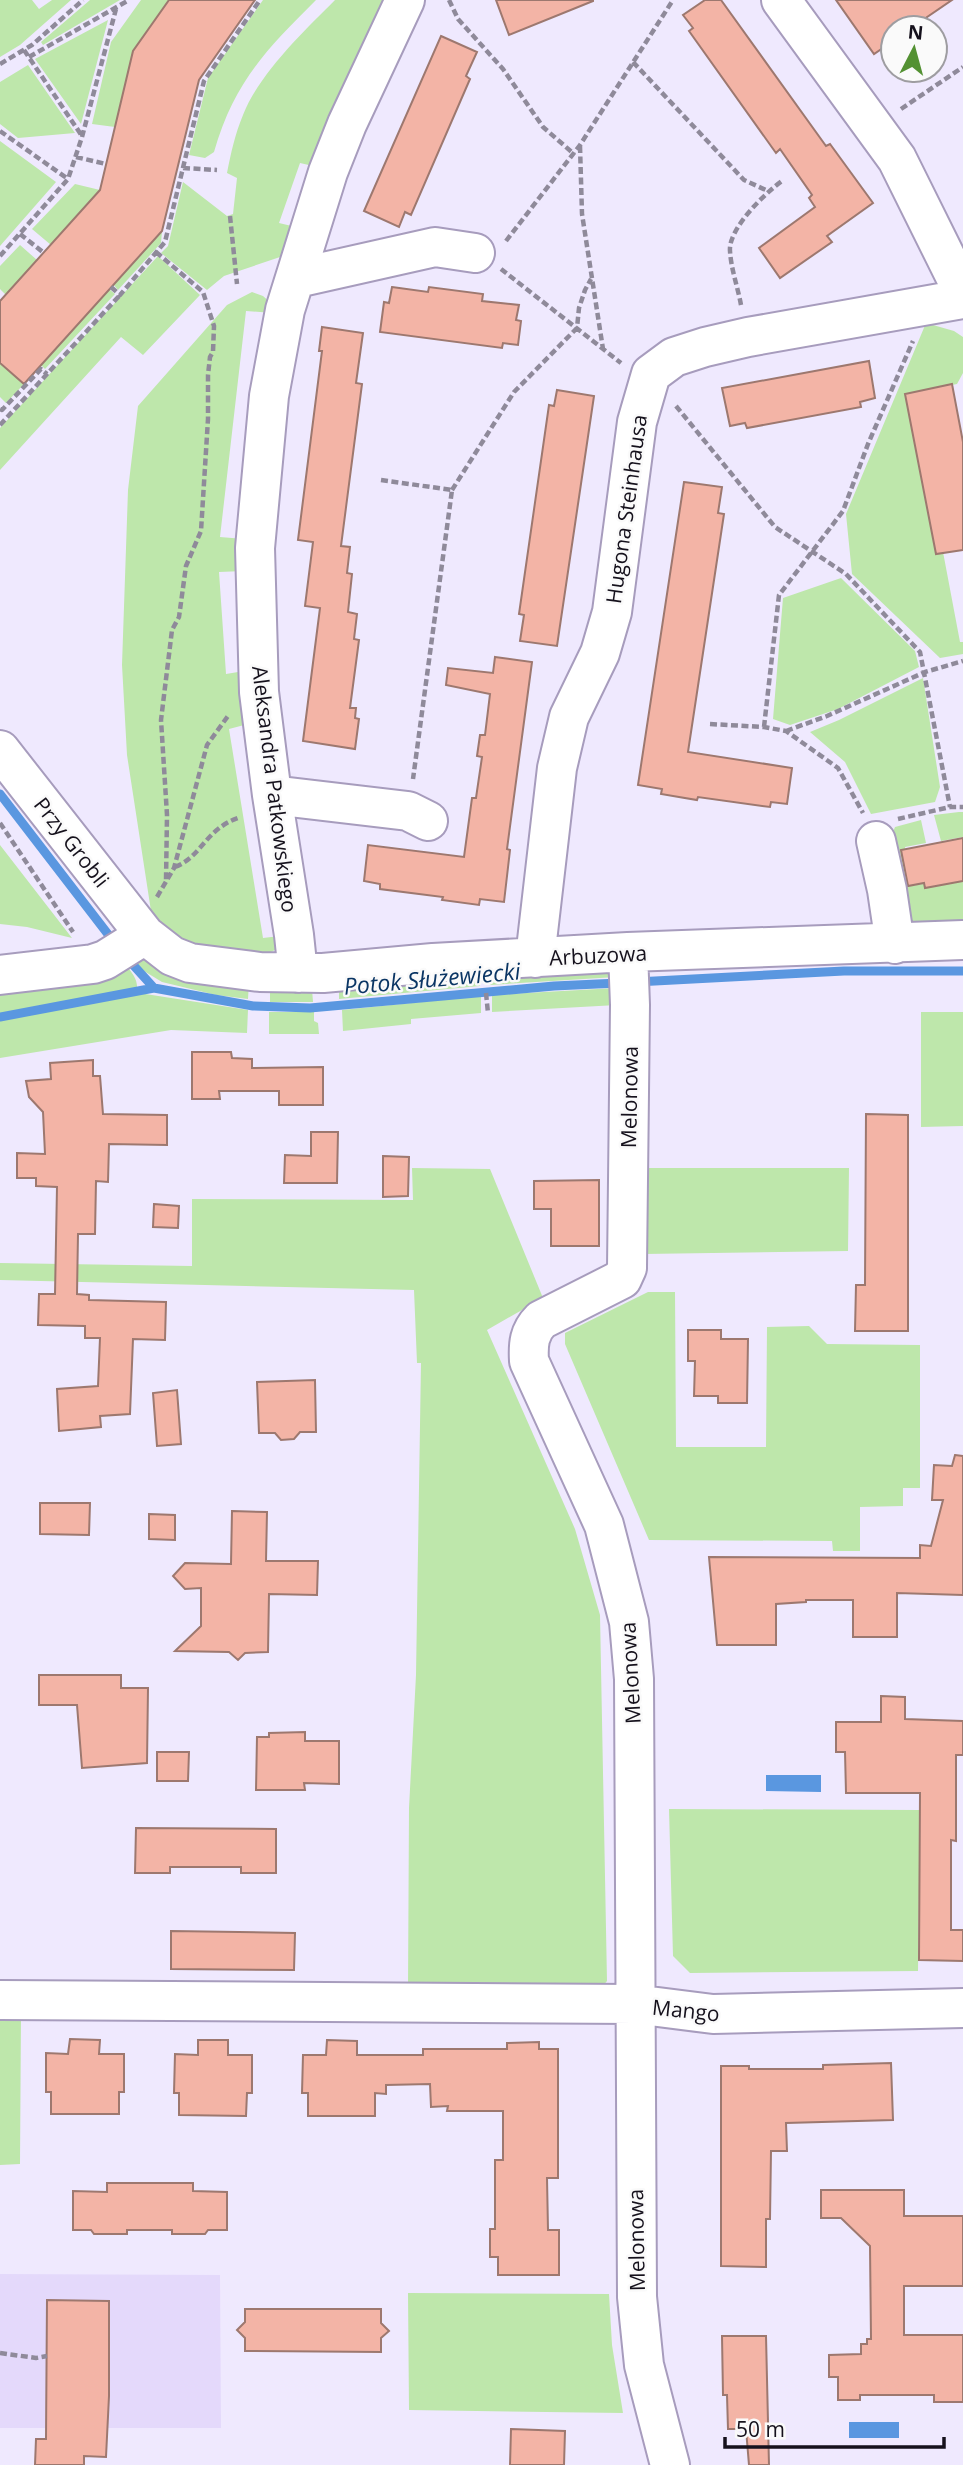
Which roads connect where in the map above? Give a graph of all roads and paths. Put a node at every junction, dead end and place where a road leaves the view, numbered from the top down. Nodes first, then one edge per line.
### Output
1 (83, 0) edge
2 (129, 0) edge
3 (260, 0) edge
4 (405, 0) edge
5 (449, 0) edge
6 (673, 0) edge
7 (781, 0) edge
8 (116, 9) junction
9 (24, 50) junction
10 (29, 57) junction
11 (633, 62) junction
12 (0, 64) edge
13 (963, 67) edge
14 (874, 127) junction
15 (0, 131) edge
16 (82, 137) junction
17 (580, 145) junction
18 (574, 154) junction
19 (76, 157) junction
20 (106, 164) dead end
21 (183, 168) junction
22 (217, 170) dead end
23 (68, 179) junction
24 (782, 181) dead end
25 (768, 191) junction
26 (230, 216) dead end
27 (20, 234) junction
28 (156, 252) junction
29 (44, 253) dead end
30 (0, 256) edge
31 (482, 257) junction
32 (297, 278) junction
33 (591, 279) junction
34 (237, 284) dead end
35 (111, 287) dead end
36 (963, 292) edge
37 (120, 295) junction
38 (963, 299) edge
39 (577, 328) junction
40 (918, 332) dead end
41 (748, 337) junction
42 (603, 350) junction
43 (47, 374) junction
44 (649, 379) junction
45 (0, 409) edge
46 (0, 425) edge
47 (381, 480) dead end
48 (452, 490) junction
49 (812, 551) junction
50 (963, 661) edge
51 (925, 672) junction
52 (259, 692) junction
53 (710, 724) dead end
54 (764, 727) junction
55 (786, 731) junction
56 (0, 750) edge
57 (257, 806) junction
58 (950, 807) junction
59 (963, 807) edge
60 (418, 816) joint
61 (0, 822) edge
62 (873, 833) junction
63 (174, 868) junction
64 (166, 881) junction
65 (135, 934) junction
66 (963, 940) edge
67 (895, 944) junction
68 (628, 957) junction
69 (536, 958) junction
70 (298, 973) junction
71 (0, 975) edge
72 (0, 2000) edge
73 (634, 2004) junction
74 (963, 2008) edge
75 (0, 2353) edge
76 (47, 2356) dead end
77 (670, 2465) edge

1 - 9 path
2 - 8 path
3 - 21 path
4 - 32 street, Aleksandra Patkowskiego
5 - 18 path
6 - 11 path
7 - 14 street
8 - 10 path
8 - 16 path
9 - 10 path
9 - 12 path
10 - 16 path
11 - 17 path
11 - 25 path
13 - 14 path
14 - 36 street
15 - 23 path
16 - 19 path
17 - 18 path
17 - 33 path
18 - 31 path
19 - 20 path
19 - 23 path
21 - 22 path
21 - 28 path
23 - 27 path
24 - 25 path
25 - 41 path
26 - 34 path
27 - 29 path
27 - 30 path
28 - 37 path
28 - 64 path
31 - 32 street
31 - 39 path
32 - 52 street, Aleksandra Patkowskiego
33 - 39 path
33 - 42 path
35 - 37 path
37 - 43 path
38 - 41 street
39 - 42 path
39 - 48 path
40 - 49 path
41 - 44 street
42 - 44 path
43 - 45 path
43 - 46 path
44 - 49 path
44 - 69 street, Hugona Steinhausa
47 - 48 path
48 - 60 path
49 - 51 path
49 - 54 path
50 - 51 path
51 - 55 path
51 - 58 path
52 - 57 street, Aleksandra Patkowskiego
52 - 63 path
53 - 54 path
54 - 55 path
55 - 62 path
56 - 65 street, Przy Grobli
57 - 60 street
57 - 63 path
57 - 70 street, Aleksandra Patkowskiego
58 - 59 path
58 - 62 path
61 - 65 path
62 - 67 street
63 - 64 path
64 - 65 path
65 - 70 street, Arbuzowa
65 - 71 street
66 - 67 street, Arbuzowa
67 - 68 street, Arbuzowa
68 - 69 street, Arbuzowa
68 - 73 street, Melonowa
69 - 70 street, Arbuzowa
72 - 73 street, Mango
73 - 74 street, Mango
73 - 77 street, Melonowa
75 - 76 path

